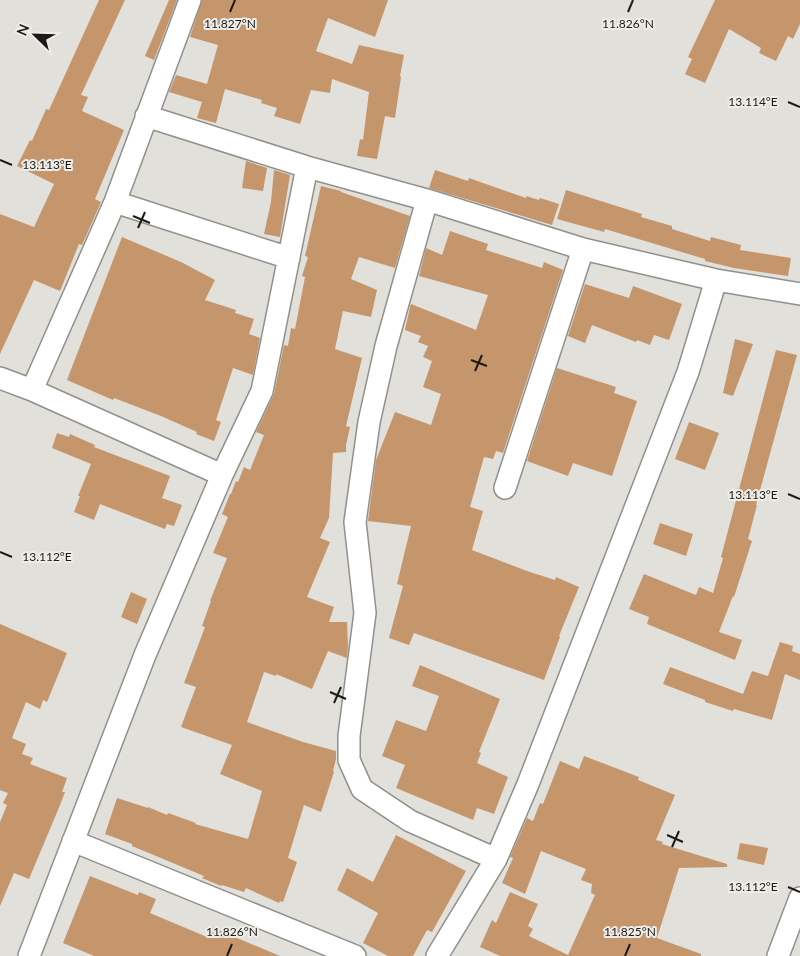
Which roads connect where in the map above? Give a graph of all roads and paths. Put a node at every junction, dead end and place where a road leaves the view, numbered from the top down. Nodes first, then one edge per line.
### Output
1 (190, 0) edge
2 (146, 116) junction
3 (307, 167) junction
4 (426, 200) junction
5 (115, 202) junction
6 (583, 249) junction
7 (289, 258) junction
8 (716, 280) junction
9 (800, 294) edge
10 (0, 378) edge
11 (32, 390) junction
12 (222, 475) junction
13 (505, 488) dead end
14 (73, 841) junction
15 (496, 859) junction
16 (800, 898) edge
17 (29, 956) edge
18 (355, 956) edge
19 (437, 956) edge
20 (778, 956) edge

1 - 2 street
2 - 3 street
2 - 5 street
3 - 4 street
3 - 7 street
4 - 6 street
4 - 15 street
5 - 7 street
5 - 11 street
6 - 8 street
6 - 13 street
7 - 12 street
8 - 9 street
8 - 15 street
10 - 11 street
11 - 12 street
12 - 14 street
14 - 17 street
14 - 18 street
15 - 19 street
16 - 20 street

